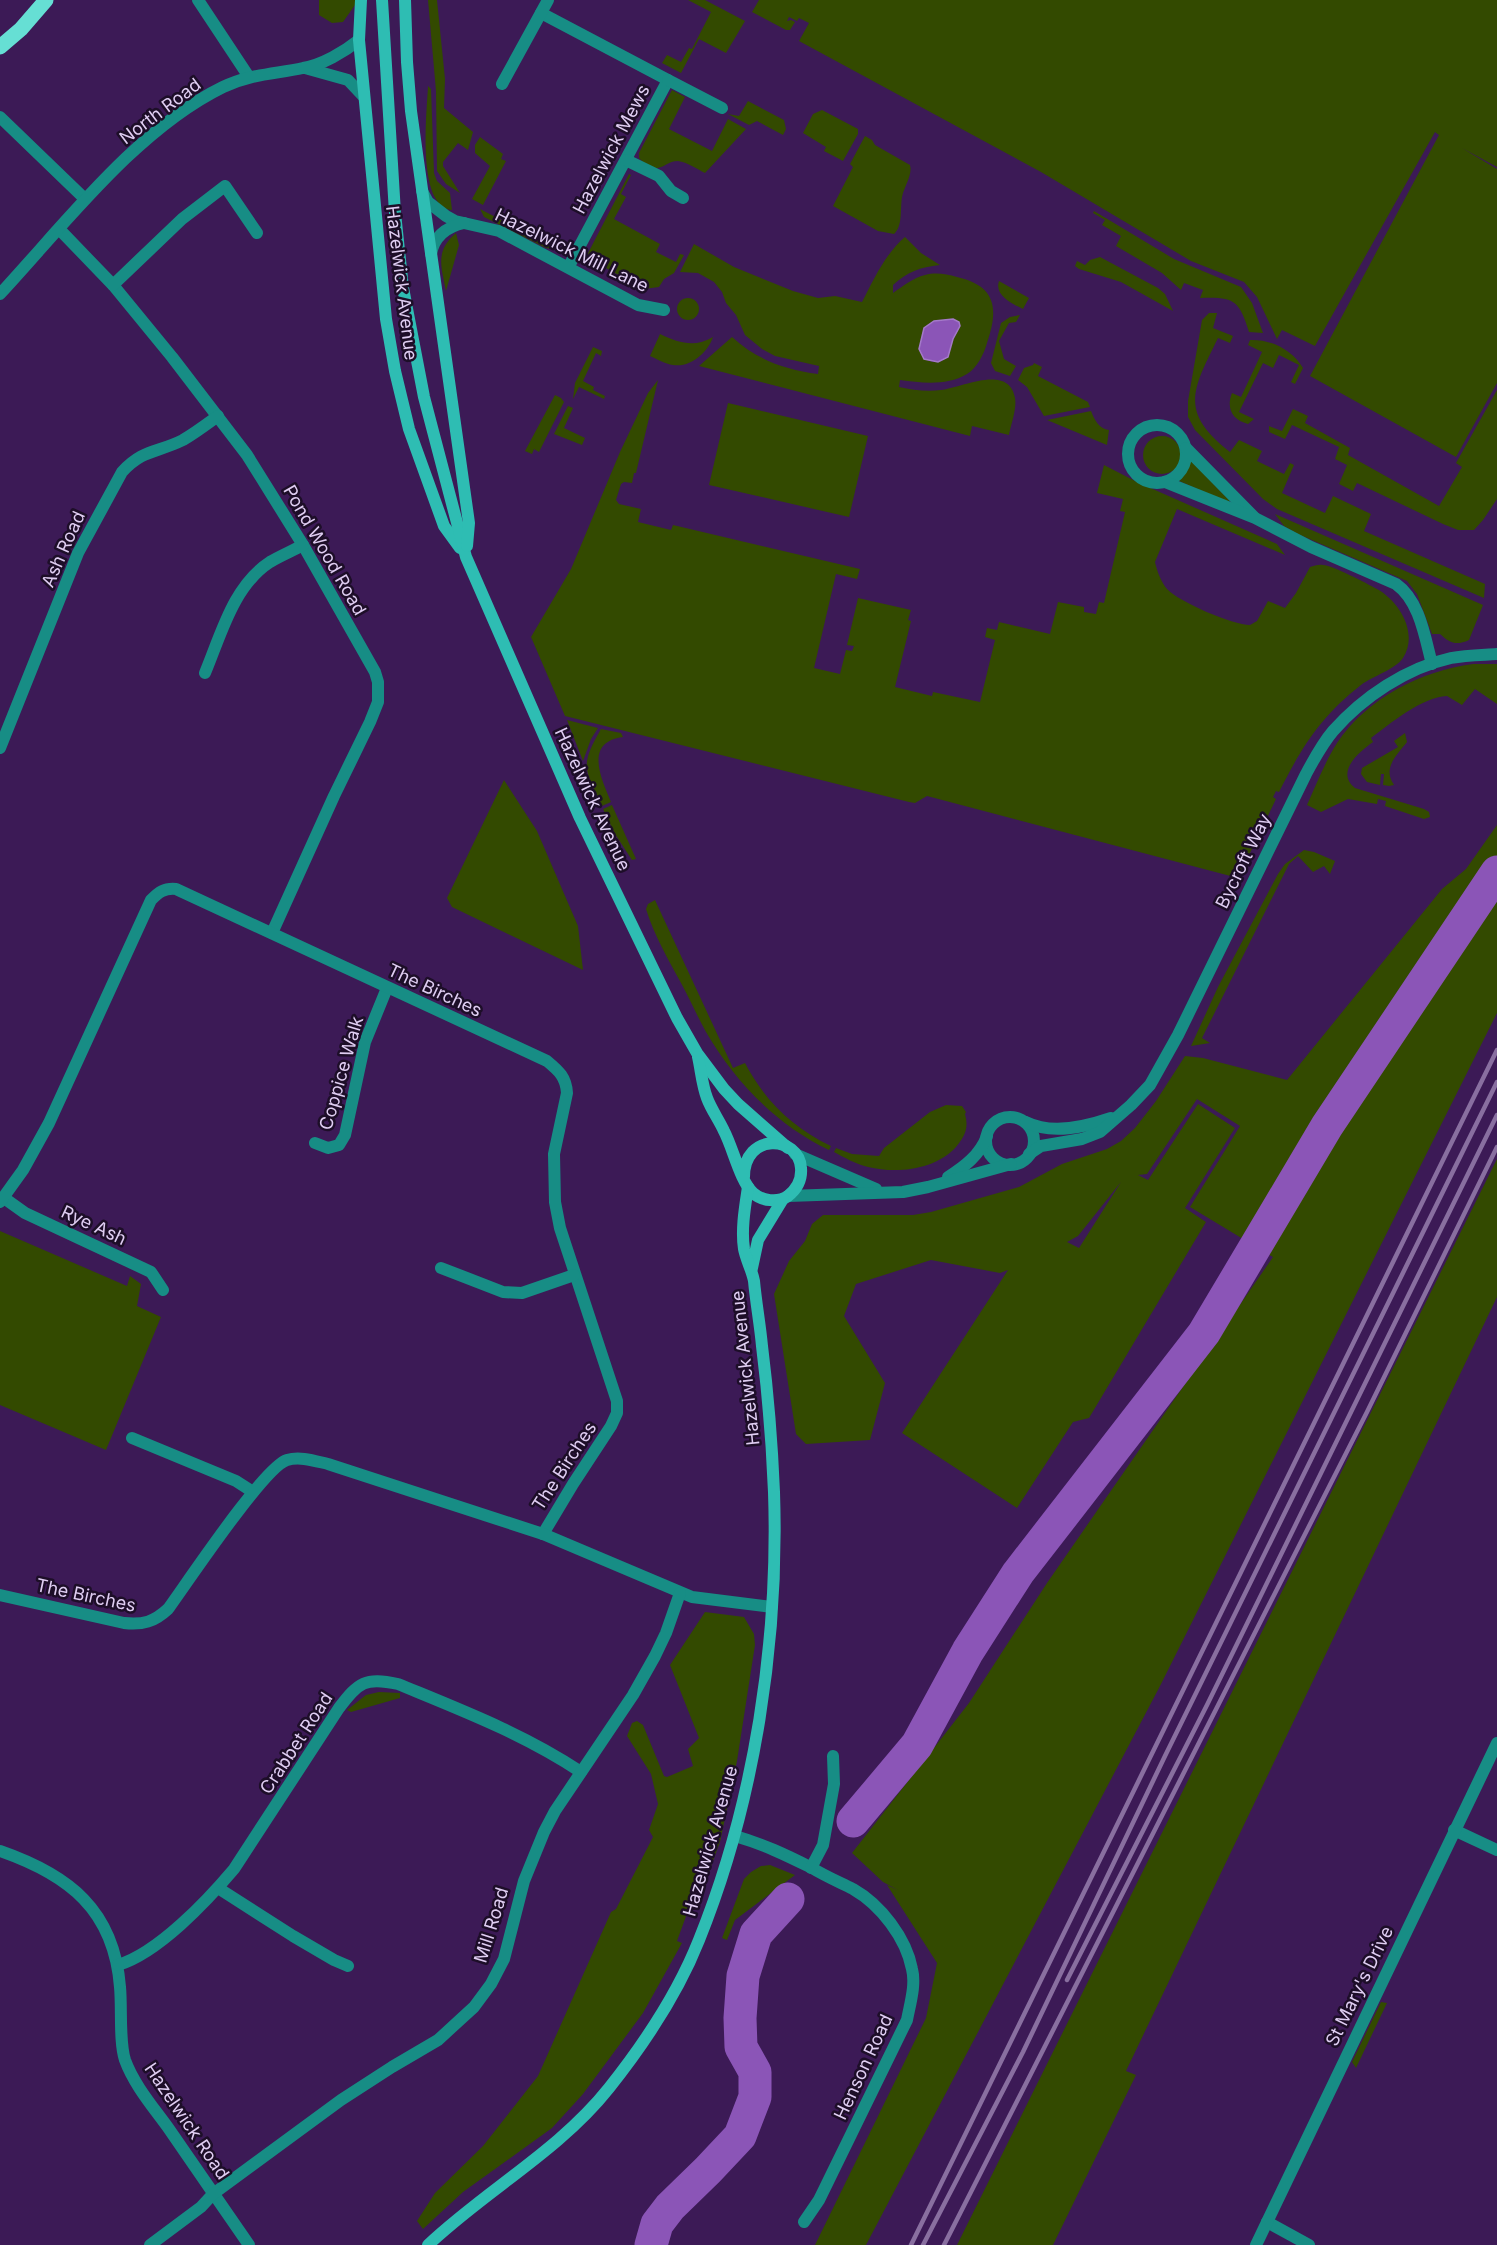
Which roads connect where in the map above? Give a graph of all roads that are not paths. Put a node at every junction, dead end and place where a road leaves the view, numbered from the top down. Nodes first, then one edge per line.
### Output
1 (46, 0) edge
2 (198, 0) edge
3 (361, 0) edge
4 (382, 0) edge
5 (405, 0) edge
6 (548, 0) edge
7 (541, 13) junction
8 (359, 40) junction
9 (0, 47) edge
10 (305, 68) junction
11 (249, 77) junction
12 (668, 80) junction
13 (502, 84) dead end
14 (364, 97) junction
15 (722, 108) dead end
16 (0, 117) edge
17 (626, 160) junction
18 (422, 191) junction
19 (683, 198) dead end
20 (85, 199) junction
21 (464, 223) junction
22 (60, 230) junction
23 (257, 233) dead end
24 (431, 254) junction
25 (569, 266) junction
26 (113, 285) junction
27 (0, 294) edge
28 (664, 310) dead end
29 (218, 416) junction
30 (1186, 448) junction
31 (1166, 482) junction
32 (1255, 518) junction
33 (303, 545) junction
34 (466, 556) junction
35 (1497, 654) edge
36 (1432, 664) junction
37 (205, 673) dead end
38 (0, 748) edge
39 (272, 933) junction
40 (387, 988) junction
41 (697, 1053) junction
42 (1125, 1110) junction
43 (1023, 1121) junction
44 (987, 1135) junction
45 (315, 1143) dead end
46 (792, 1150) junction
47 (1029, 1154) junction
48 (1011, 1164) junction
49 (746, 1182) junction
50 (928, 1187) junction
51 (883, 1192) junction
52 (785, 1197) junction
53 (2, 1200) edge
54 (441, 1268) dead end
55 (752, 1269) junction
56 (574, 1275) junction
57 (163, 1290) dead end
58 (132, 1438) dead end
59 (254, 1492) junction
60 (543, 1534) junction
61 (680, 1593) junction
62 (0, 1596) edge
63 (772, 1607) junction
64 (1497, 1743) edge
65 (833, 1756) dead end
66 (581, 1772) junction
67 (1454, 1830) junction
68 (735, 1836) junction
69 (1497, 1850) edge
70 (0, 1851) edge
71 (811, 1868) junction
72 (218, 1888) junction
73 (118, 1965) junction
74 (348, 1966) dead end
75 (213, 2194) junction
76 (804, 2222) dead end
77 (1267, 2222) junction
78 (150, 2245) edge
79 (249, 2245) edge
80 (428, 2245) edge
81 (1256, 2245) edge
82 (1309, 2245) edge

1 - 9 main road
2 - 11 street
3 - 8 street, Hazelwick Avenue
4 - 34 street, Hazelwick Avenue
5 - 18 street, Hazelwick Avenue
6 - 7 street
7 - 12 street, Hazelwick Mews
7 - 13 street
8 - 10 street, North Road
8 - 14 street, Hazelwick Avenue
10 - 11 street, North Road
10 - 14 street, North Road
11 - 20 street, North Road
12 - 15 street
12 - 17 street, Hazelwick Mews
14 - 34 street, Hazelwick Avenue
16 - 20 street
17 - 19 street
17 - 25 street, Hazelwick Mews
18 - 21 street, Hazelwick Mill Lane
18 - 24 street, Hazelwick Avenue
20 - 22 street, North Road
21 - 24 street
21 - 25 street, Hazelwick Mill Lane
22 - 26 street, Pond Wood Road
22 - 27 street, North Road
23 - 26 street
24 - 34 street, Hazelwick Avenue
25 - 28 street, Hazelwick Mill Lane
26 - 29 street, Pond Wood Road
29 - 33 street, Pond Wood Road
29 - 38 street, Ash Road
30 - 31 street
30 - 31 street
30 - 32 street
31 - 32 street
32 - 36 street
33 - 37 street
33 - 39 street, Pond Wood Road
34 - 41 street, Hazelwick Avenue
35 - 36 street
36 - 42 street, Bycroft Way
39 - 40 street, The Birches
39 - 53 street, The Birches
40 - 45 street, Coppice Walk
40 - 56 street, The Birches
41 - 46 street, Hazelwick Avenue
41 - 49 street, Hazelwick Avenue
42 - 43 street, Bycroft Way
42 - 47 street, Bycroft Way
43 - 44 street, Bycroft Way
43 - 47 street
44 - 48 street
44 - 50 street, Bycroft Way
46 - 49 street
46 - 51 street, Bycroft Way
46 - 52 street
47 - 48 street, Bycroft Way
48 - 50 street, Bycroft Way
49 - 52 street
49 - 55 street, Hazelwick Avenue
50 - 51 street, Bycroft Way
51 - 52 street, Bycroft Way
52 - 55 street, Hazelwick Avenue
53 - 57 street, Rye Ash
54 - 56 street
55 - 63 street, Hazelwick Avenue
56 - 60 street, The Birches
58 - 59 street
59 - 60 street, The Birches
59 - 62 street, The Birches
60 - 61 street, The Birches
61 - 63 street, The Birches
61 - 66 street, Mill Road
63 - 68 street, Hazelwick Avenue
64 - 67 street, St Mary's Drive
65 - 71 street
66 - 72 street, Crabbet Road
66 - 75 street, Mill Road
67 - 69 street
67 - 77 street, St Mary's Drive
68 - 71 street, Henson Road
68 - 80 street, Hazelwick Avenue
70 - 73 street, Hazelwick Road
71 - 76 street, Henson Road
72 - 73 street, Crabbet Road
72 - 74 street
73 - 75 street, Hazelwick Road
75 - 78 street, Mill Road
75 - 79 street, Hazelwick Road
77 - 81 street, St Mary's Drive
77 - 82 street

